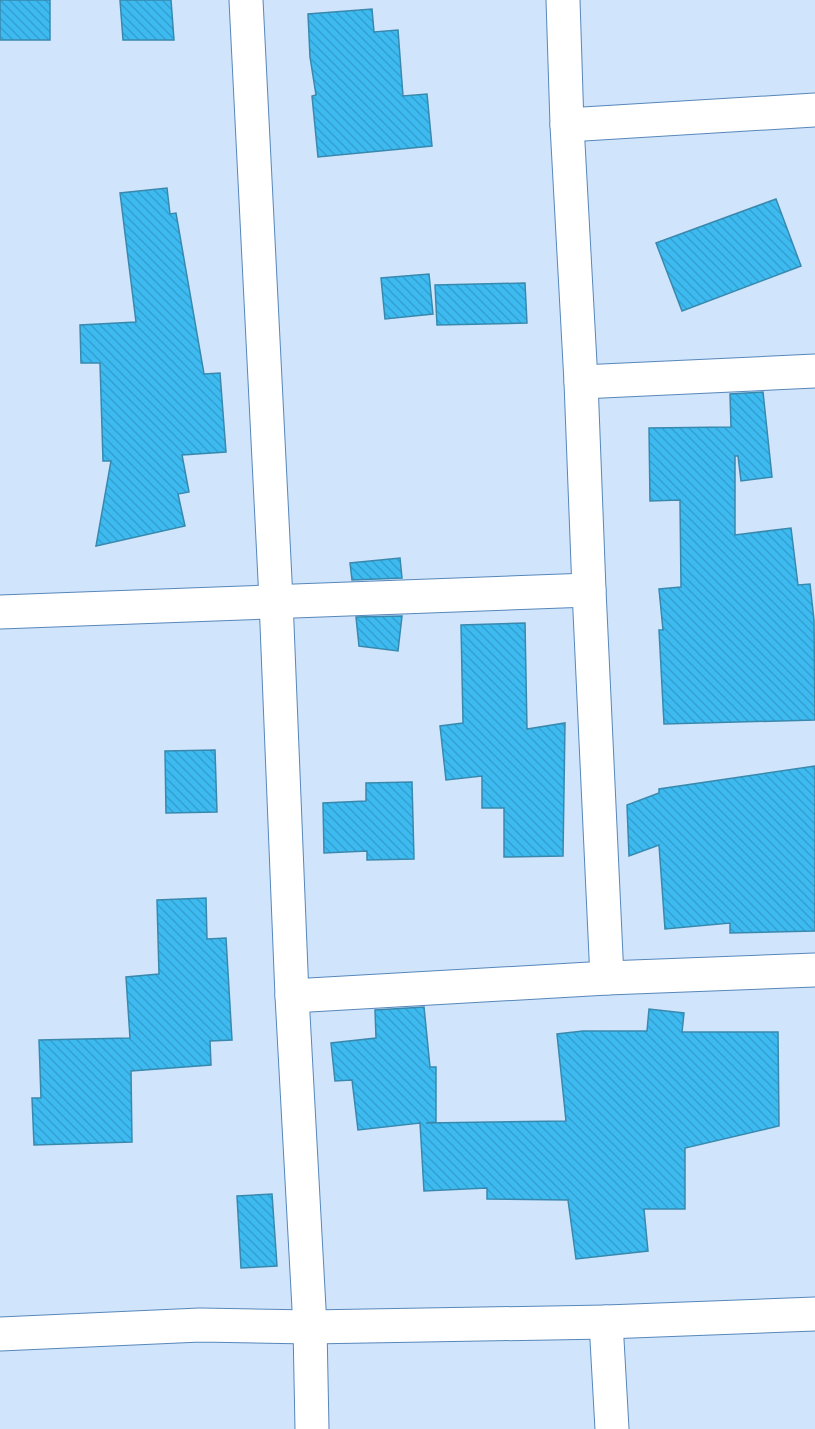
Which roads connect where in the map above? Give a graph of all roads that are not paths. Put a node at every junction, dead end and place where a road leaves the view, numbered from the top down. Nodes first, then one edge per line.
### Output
1 (246, 0) edge
2 (562, 0) edge
3 (815, 110) edge
4 (567, 124) junction
5 (815, 371) edge
6 (582, 382) junction
7 (589, 590) junction
8 (276, 600) junction
9 (0, 612) edge
10 (815, 970) edge
11 (607, 978) junction
12 (292, 996) junction
13 (815, 1314) edge
14 (606, 1322) junction
15 (310, 1327) junction
16 (0, 1334) edge
17 (312, 1429) edge
18 (612, 1429) edge

1 - 8 street
2 - 4 street
3 - 4 street
4 - 6 street
5 - 6 street
6 - 7 street
7 - 8 street
7 - 11 street
8 - 9 street
8 - 12 street
10 - 11 street
11 - 12 street
12 - 15 street
13 - 14 street
14 - 15 street
14 - 18 street
15 - 16 street
15 - 17 street

